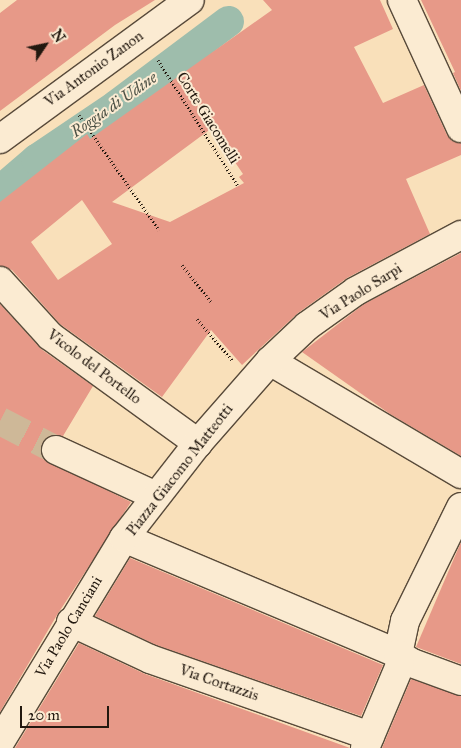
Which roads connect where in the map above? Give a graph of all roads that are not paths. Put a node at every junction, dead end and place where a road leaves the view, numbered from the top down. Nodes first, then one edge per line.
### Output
1 (190, 0) edge
2 (402, 0) edge
3 (461, 128) edge
4 (0, 139) edge
5 (461, 235) edge
6 (0, 281) edge
7 (270, 361) junction
8 (198, 443) junction
9 (56, 450) tunnel mouth
10 (461, 474) edge
11 (156, 496) junction
12 (461, 506) edge
13 (124, 538) junction
14 (71, 622) junction
15 (398, 654) junction
16 (461, 681) edge
17 (0, 742) edge
18 (367, 742) edge

1 - 4 street, Via Antonio Zanon
2 - 3 street
5 - 7 street, Via Paolo Sarpi
6 - 8 street, Vicolo del Portello
7 - 8 street, Piazza Giacomo Matteotti
7 - 10 street
8 - 11 street, Piazza Giacomo Matteotti
9 - 11 street
11 - 13 street, Piazza Giacomo Matteotti
12 - 15 street
13 - 14 street, Via Paolo Canciani
13 - 15 street, Piazza Giacomo Matteotti
14 - 17 street, Via Paolo Canciani
14 - 18 street, Via Cortazzis
15 - 16 street, Piazza Giacomo Matteotti
15 - 18 street

